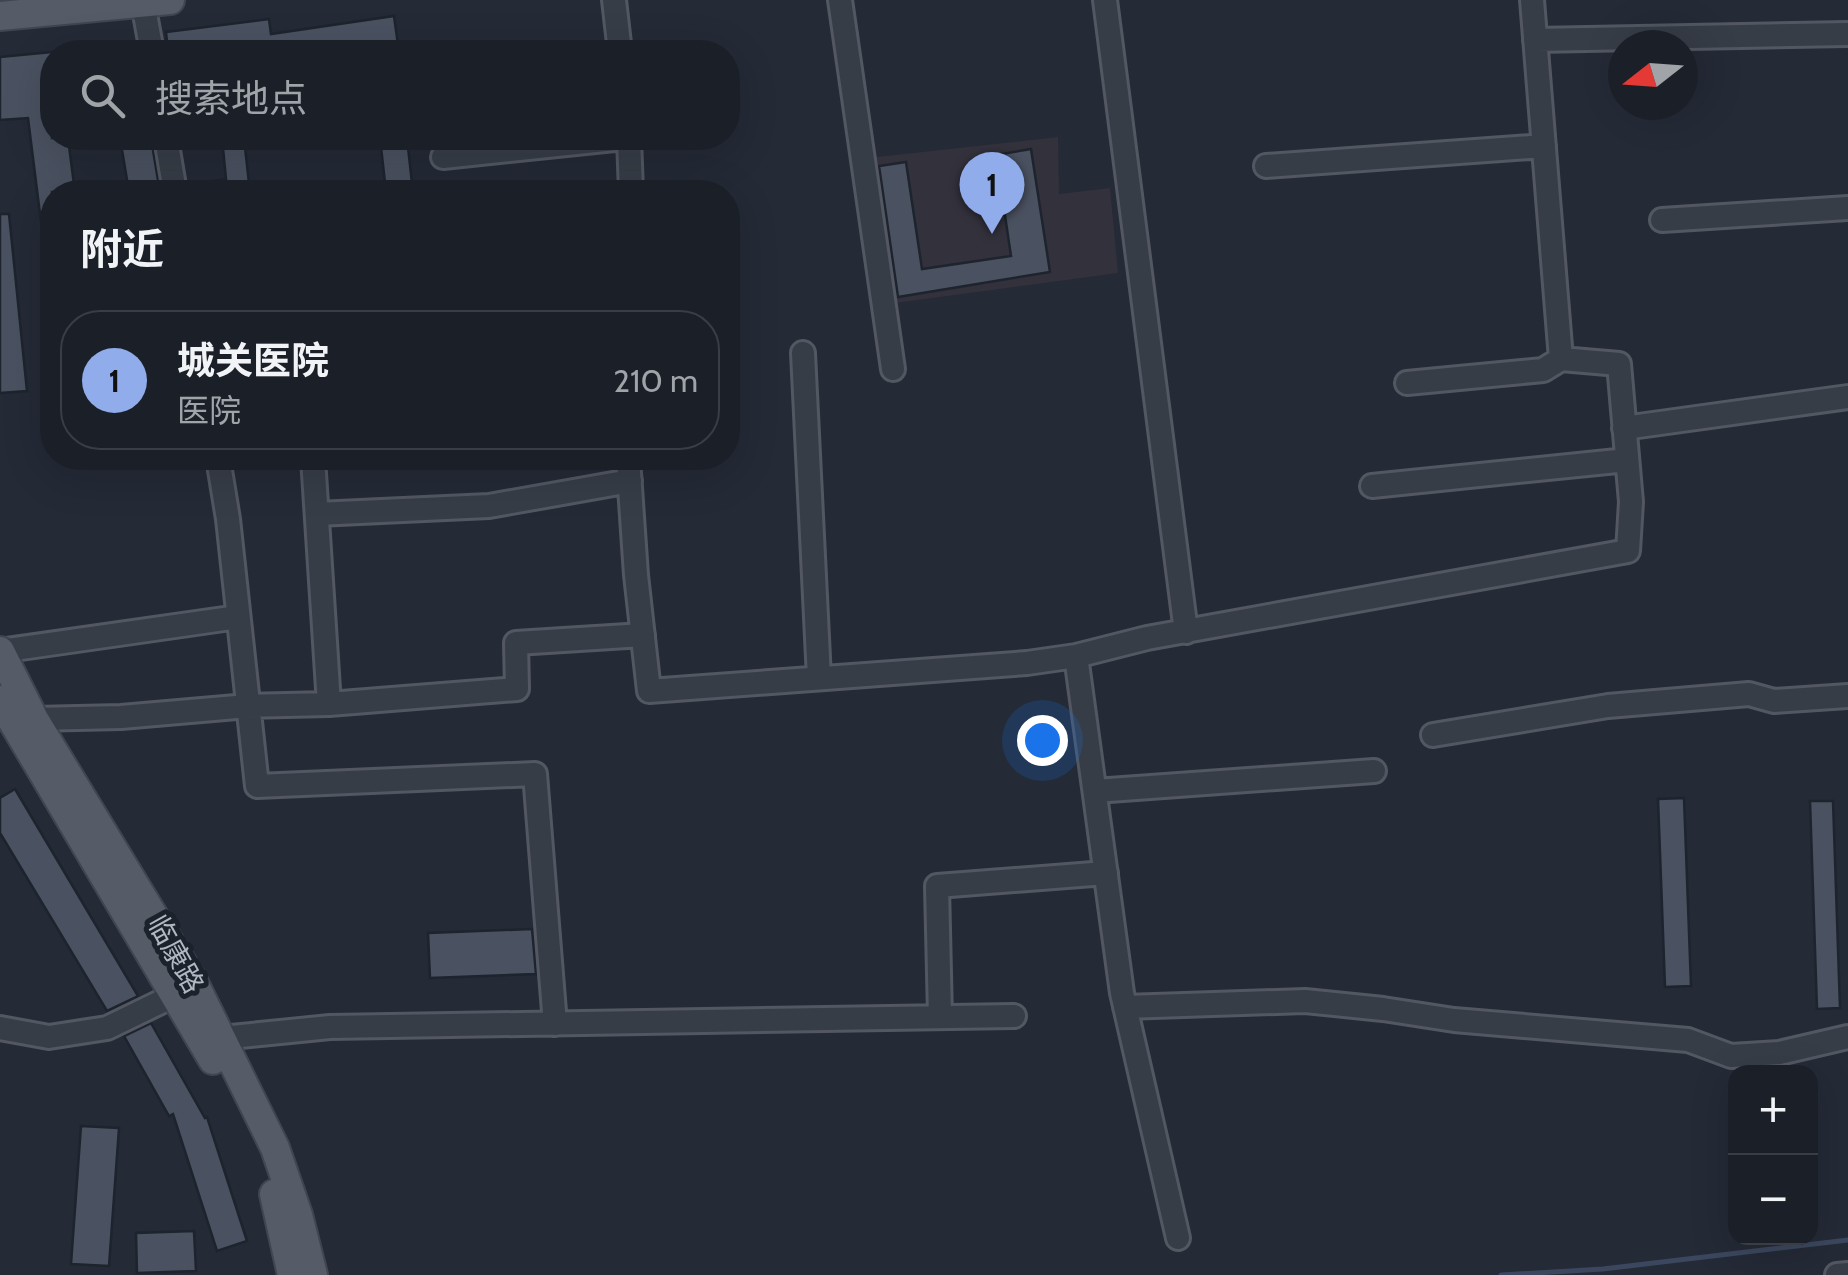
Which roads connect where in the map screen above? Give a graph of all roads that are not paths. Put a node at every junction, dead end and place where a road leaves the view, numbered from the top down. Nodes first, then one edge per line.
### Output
1 (614, 0) edge
2 (840, 0) edge
3 (1105, 0) edge
4 (1532, 0) edge
5 (157, 2) edge
6 (0, 16) edge
7 (1848, 34) edge
8 (153, 40) edge
9 (619, 40) edge
10 (1535, 40) junction
11 (1544, 146) junction
12 (168, 150) edge
13 (511, 150) edge
14 (628, 150) edge
15 (443, 157) dead end
16 (1266, 166) dead end
17 (174, 180) edge
18 (630, 180) edge
19 (1848, 208) edge
20 (1662, 220) dead end
21 (803, 353) dead end
22 (1561, 359) junction
23 (894, 369) dead end
24 (1407, 382) dead end
25 (1848, 397) edge
26 (1624, 428) junction
27 (1627, 460) junction
28 (220, 470) edge
29 (314, 470) edge
30 (629, 470) edge
31 (630, 482) junction
32 (1372, 486) dead end
33 (316, 514) junction
34 (238, 617) junction
35 (1186, 632) junction
36 (643, 634) junction
37 (0, 651) edge
38 (1076, 656) junction
39 (819, 678) junction
40 (1848, 696) edge
41 (329, 704) junction
42 (2, 706) edge
43 (248, 706) junction
44 (34, 719) junction
45 (1433, 734) dead end
46 (1374, 771) dead end
47 (1095, 791) junction
48 (1106, 874) junction
49 (175, 996) junction
50 (1125, 1006) junction
51 (1014, 1016) dead end
52 (940, 1017) junction
53 (555, 1024) junction
54 (0, 1028) edge
55 (221, 1038) junction
56 (1848, 1038) edge
57 (1178, 1238) dead end
58 (1848, 1274) edge
59 (292, 1275) edge
60 (312, 1275) edge
61 (1838, 1275) edge

1 - 9 street
2 - 23 street
3 - 35 street
4 - 10 street
5 - 6 main road
5 - 8 street
7 - 10 street
10 - 11 street
11 - 16 street
11 - 22 street
12 - 17 street
13 - 15 street
14 - 18 street
19 - 20 street
21 - 39 street
22 - 24 street
22 - 26 street
25 - 26 street
26 - 27 street
27 - 32 street
27 - 35 street
28 - 34 street
29 - 33 street
30 - 31 street
31 - 33 street
31 - 36 street
33 - 41 street
34 - 37 street
34 - 43 street
35 - 38 street
36 - 39 street
36 - 41 street
37 - 44 main road, 临康路
38 - 39 street
38 - 47 street
40 - 45 street
41 - 43 street
42 - 49 main road, 临康路
43 - 44 street
43 - 53 street
44 - 55 main road, 临康路
46 - 47 street
47 - 48 street
48 - 50 street
48 - 52 street
49 - 54 street
49 - 59 main road, 临康路
50 - 56 street
50 - 57 street
51 - 52 street
52 - 53 street
53 - 55 street
55 - 60 main road, 临康路
58 - 61 street

